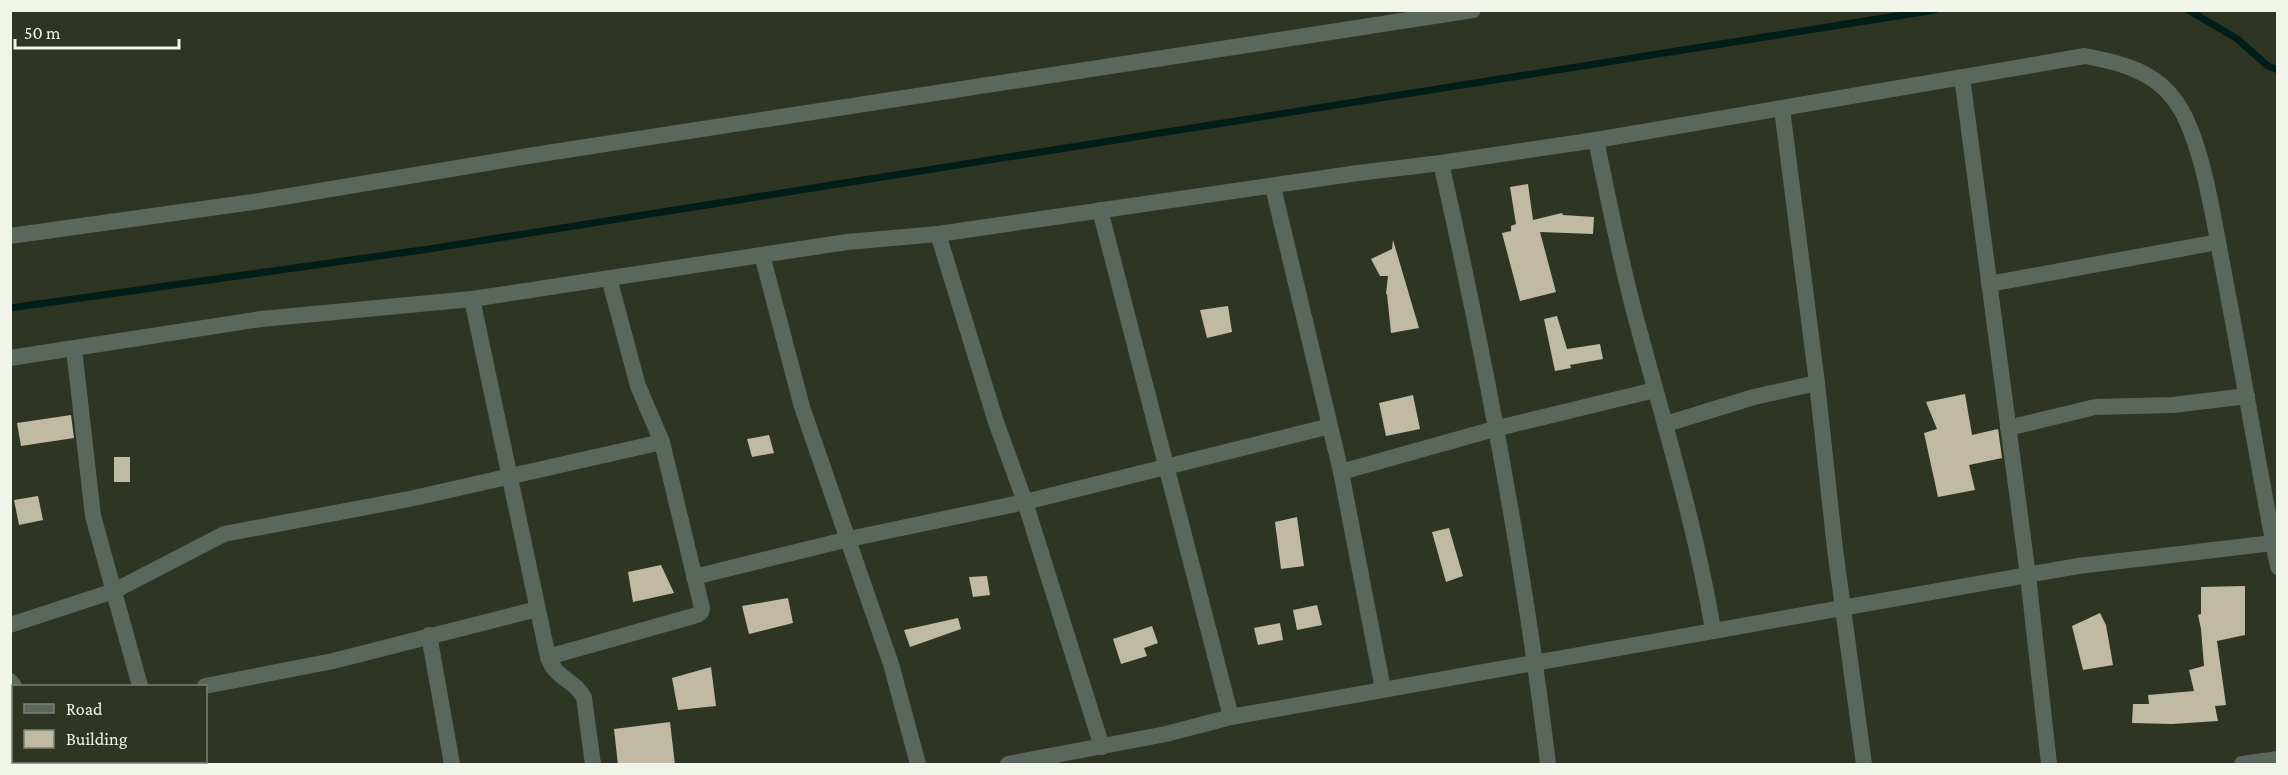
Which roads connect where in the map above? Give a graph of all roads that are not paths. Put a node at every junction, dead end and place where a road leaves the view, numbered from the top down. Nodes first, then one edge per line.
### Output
1 (1473, 10) edge
2 (1962, 77) junction
3 (1782, 109) junction
4 (1596, 140) junction
5 (1441, 164) junction
6 (1273, 187) junction
7 (1100, 210) junction
8 (938, 234) junction
9 (10, 236) edge
10 (2218, 242) junction
11 (762, 255) junction
12 (609, 278) junction
13 (1989, 284) junction
14 (472, 299) junction
15 (74, 348) junction
16 (10, 358) edge
17 (1818, 383) junction
18 (1655, 390) junction
19 (2247, 396) junction
20 (1666, 424) junction
21 (1330, 426) junction
22 (1498, 428) junction
23 (2008, 428) junction
24 (662, 442) junction
25 (1167, 466) junction
26 (1341, 472) junction
27 (509, 478) junction
28 (1025, 502) junction
29 (849, 539) junction
30 (2273, 543) junction
31 (2277, 567) edge
32 (2028, 576) junction
33 (694, 577) junction
34 (114, 591) junction
35 (1842, 608) junction
36 (537, 609) junction
37 (10, 625) edge
38 (1713, 630) junction
39 (429, 635) junction
40 (548, 657) junction
41 (1536, 664) junction
42 (139, 685) edge
43 (207, 687) edge
44 (1383, 689) junction
45 (1232, 717) junction
46 (1102, 747) junction
47 (2277, 759) edge
48 (452, 765) edge
49 (593, 765) edge
50 (918, 765) edge
51 (1008, 765) edge
52 (1548, 765) edge
53 (1864, 765) edge
54 (2049, 765) edge
55 (2242, 765) edge

1 - 9 street
2 - 3 street
2 - 10 street
2 - 13 street
3 - 4 street
3 - 17 street
4 - 5 street
4 - 18 street
5 - 6 street
5 - 22 street
6 - 7 street
6 - 21 street
7 - 8 street
7 - 25 street
8 - 11 street
8 - 28 street
10 - 13 street
10 - 19 street
11 - 12 street
11 - 29 street
12 - 14 street
12 - 24 street
13 - 23 street
14 - 15 street
14 - 27 street
15 - 16 street
15 - 34 street
17 - 20 street
17 - 35 street
18 - 20 street
18 - 22 street
19 - 23 street
19 - 30 street
20 - 38 street
21 - 25 street
21 - 26 street
22 - 26 street
22 - 41 street
23 - 32 street
24 - 27 street
24 - 33 street
25 - 28 street
25 - 45 street
26 - 44 street
27 - 34 street
27 - 36 street
28 - 29 street
28 - 46 street
29 - 33 street
29 - 50 street
30 - 31 street
30 - 32 street
32 - 35 street
32 - 54 street
33 - 40 street
34 - 37 street
34 - 42 street
35 - 38 street
35 - 53 street
36 - 39 street
36 - 40 street
38 - 41 street
39 - 43 street
39 - 48 street
40 - 49 street
41 - 44 street
41 - 52 street
44 - 45 street
45 - 46 street
46 - 51 street
47 - 55 street

